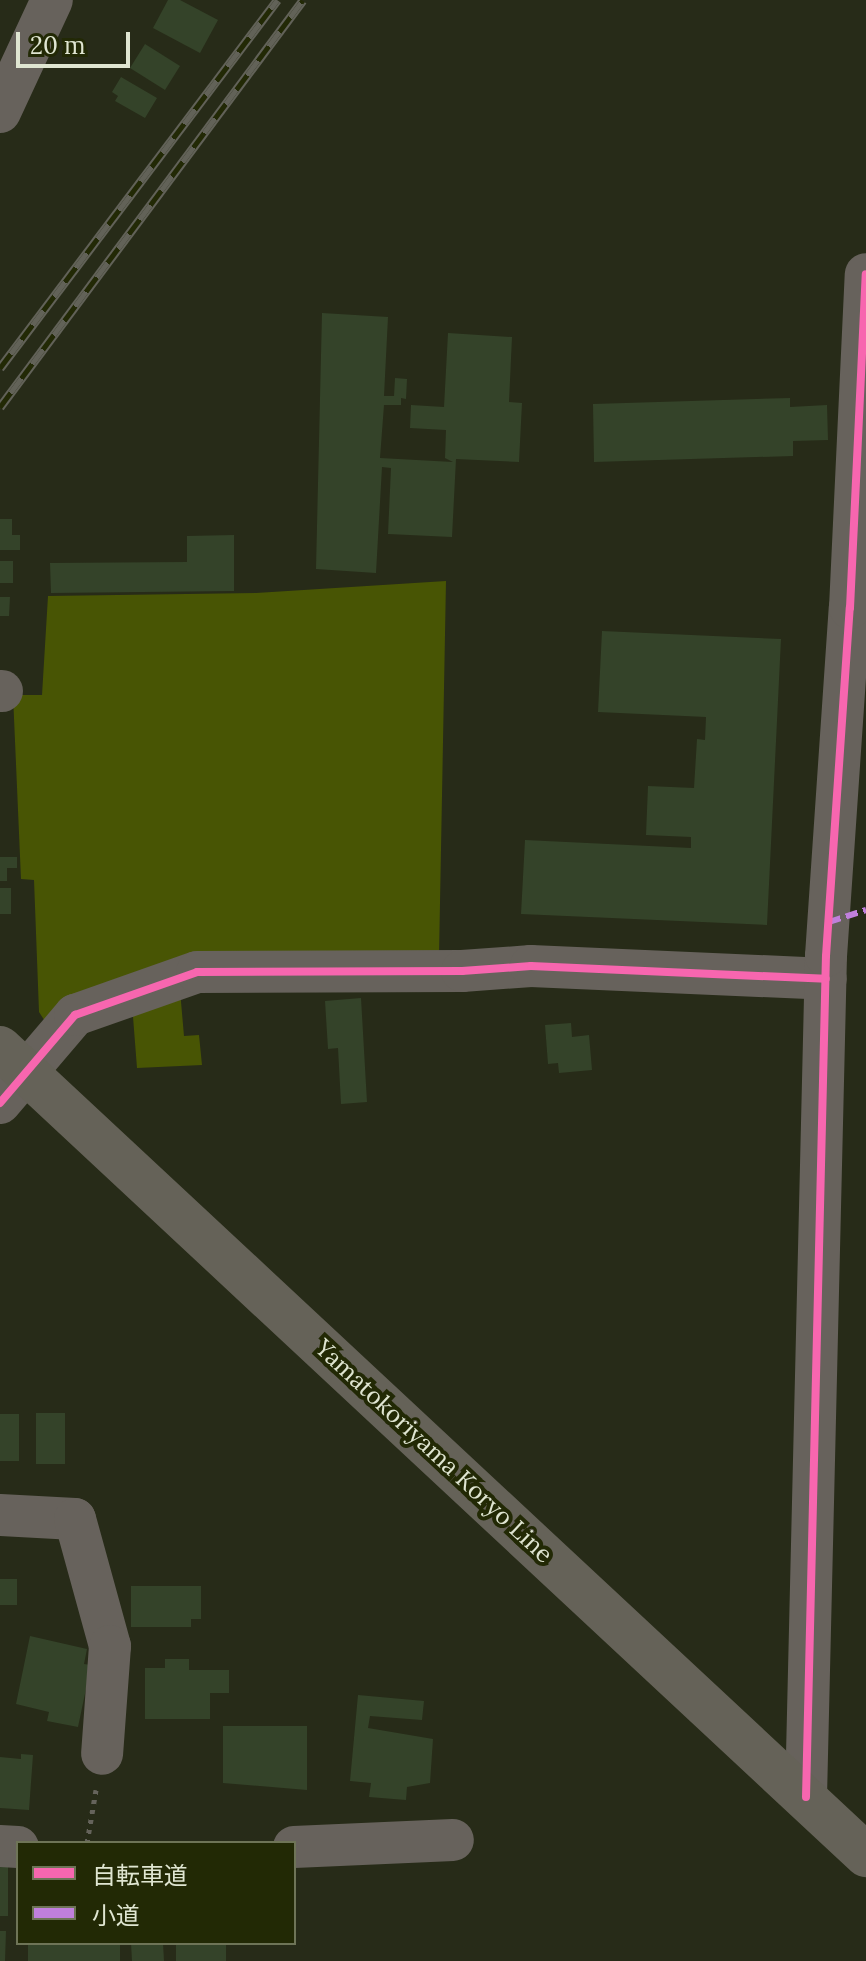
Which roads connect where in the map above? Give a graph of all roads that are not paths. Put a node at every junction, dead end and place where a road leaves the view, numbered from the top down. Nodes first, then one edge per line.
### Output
1 (52, 0) edge
2 (0, 112) edge
3 (866, 274) edge
4 (826, 979) junction
5 (9, 1075) edge
6 (0, 1515) edge
7 (102, 1754) road end
8 (806, 1797) junction
9 (453, 1840) dead end
10 (296, 1847) edge
11 (866, 1855) edge

1 - 2 street
3 - 4 street
4 - 5 street
4 - 8 street
5 - 8 main road, Yamatokoriyama Koryo Line
6 - 7 street
8 - 11 main road, Yamatokoriyama Koryo Line
9 - 10 street

